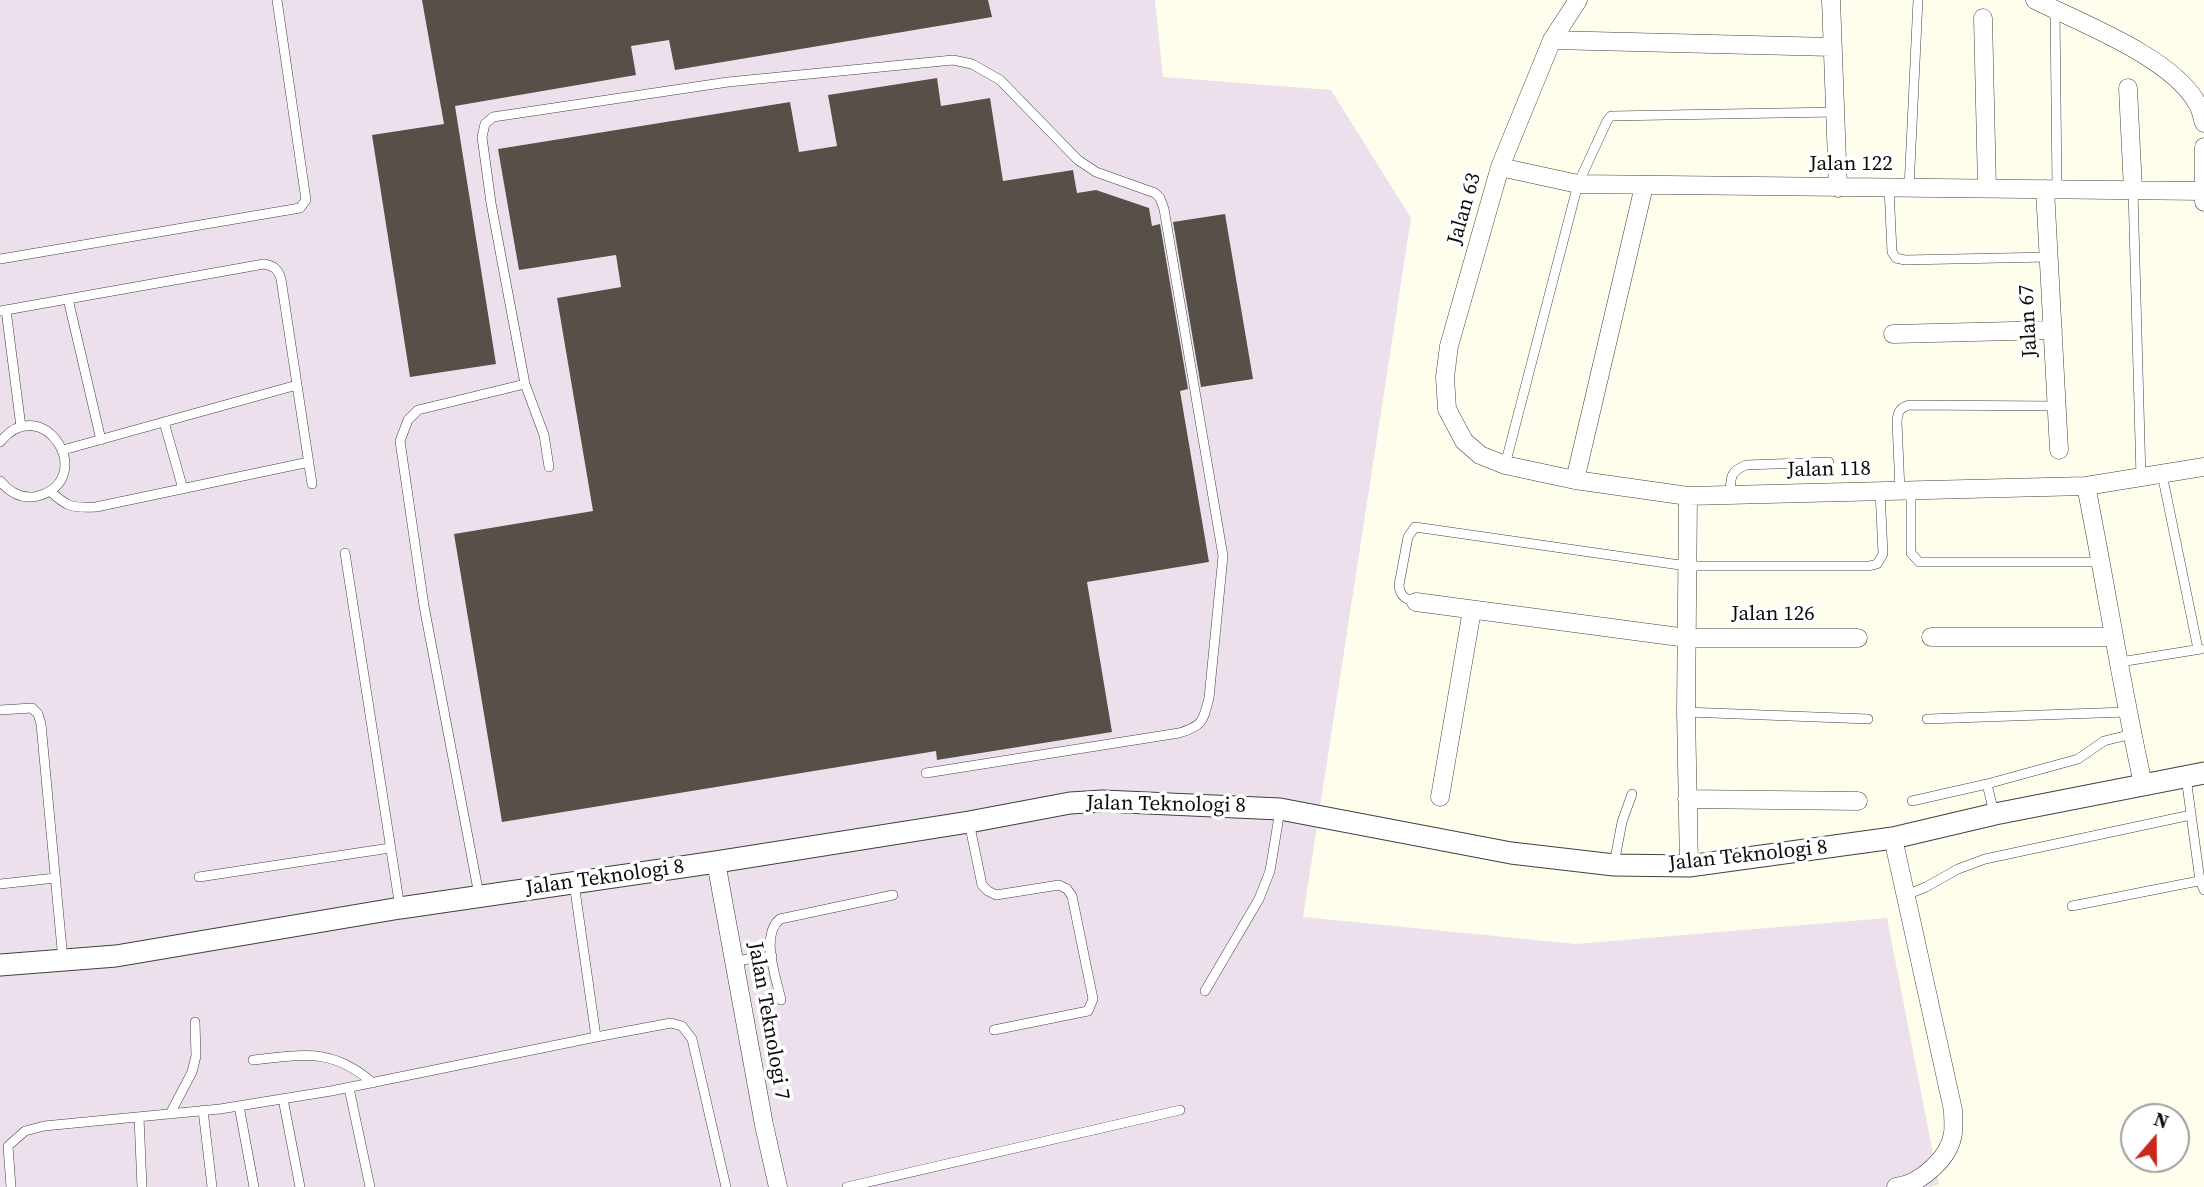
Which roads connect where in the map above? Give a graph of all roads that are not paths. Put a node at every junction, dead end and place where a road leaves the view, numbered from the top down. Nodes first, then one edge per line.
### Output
1 (277, 0) edge
2 (1578, 0) edge
3 (1831, 0) edge
4 (1918, 0) edge
5 (2035, 0) edge
6 (2055, 10) junction
7 (1983, 18) dead end
8 (1552, 40) junction
9 (1832, 47) junction
10 (2128, 88) dead end
11 (1835, 112) junction
12 (2204, 124) edge
13 (2204, 147) edge
14 (1500, 167) junction
15 (1578, 184) junction
16 (1644, 186) junction
17 (1838, 188) junction
18 (1889, 188) junction
19 (1909, 188) junction
20 (1987, 188) junction
21 (2051, 189) junction
22 (2133, 190) junction
23 (2203, 191) edge
24 (2204, 202) edge
25 (2049, 257) junction
26 (0, 259) edge
27 (68, 299) junction
28 (3, 310) edge
29 (2053, 330) junction
30 (1893, 334) dead end
31 (525, 384) junction
32 (297, 385) junction
33 (2057, 406) junction
34 (164, 422) junction
35 (21, 427) junction
36 (102, 440) junction
37 (1464, 441) joint
38 (0, 442) edge
39 (63, 450) junction
40 (2059, 450) dead end
41 (309, 462) junction
42 (1829, 462) dead end
43 (1505, 465) junction
44 (549, 467) dead end
45 (2204, 467) edge
46 (2162, 474) junction
47 (2141, 478) junction
48 (1575, 480) junction
49 (0, 481) edge
50 (312, 484) dead end
51 (2086, 486) junction
52 (183, 489) junction
53 (8, 490) junction
54 (50, 491) junction
55 (1880, 491) junction
56 (1906, 491) junction
57 (1730, 495) junction
58 (1688, 496) junction
59 (0, 501) edge
60 (345, 553) dead end
61 (2101, 562) junction
62 (1688, 566) junction
63 (1416, 602) joint
64 (1472, 610) junction
65 (1931, 637) dead end
66 (2114, 637) junction
67 (1688, 638) junction
68 (1858, 638) dead end
69 (2201, 649) edge
70 (2120, 662) junction
71 (0, 710) edge
72 (1686, 712) junction
73 (2127, 712) junction
74 (1868, 719) dead end
75 (1927, 719) dead end
76 (2132, 734) junction
77 (926, 773) dead end
78 (2195, 775) edge
79 (1987, 784) junction
80 (2143, 784) junction
81 (1632, 794) dead end
82 (1440, 797) dead end
83 (1687, 799) junction
84 (1858, 801) dead end
85 (1912, 801) dead end
86 (1280, 809) junction
87 (1994, 814) junction
88 (2191, 815) junction
89 (969, 822) junction
90 (1893, 838) junction
91 (390, 848) junction
92 (716, 862) junction
93 (1614, 866) junction
94 (1689, 866) junction
95 (198, 877) dead end
96 (55, 878) junction
97 (574, 883) junction
98 (2202, 883) edge
99 (0, 884) edge
100 (479, 895) junction
101 (893, 895) dead end
102 (1906, 895) junction
103 (2071, 906) dead end
104 (400, 908) junction
105 (772, 956) junction
106 (63, 961) junction
107 (734, 961) junction
108 (0, 965) edge
109 (1205, 990) dead end
110 (781, 1000) dead end
111 (195, 1022) dead end
112 (994, 1030) dead end
113 (596, 1037) junction
114 (253, 1060) dead end
115 (373, 1083) junction
116 (349, 1088) junction
117 (283, 1099) junction
118 (239, 1106) junction
119 (203, 1110) junction
120 (1180, 1110) dead end
121 (170, 1114) junction
122 (139, 1116) junction
123 (11, 1187) edge
124 (142, 1187) edge
125 (212, 1187) edge
126 (254, 1187) edge
127 (300, 1187) edge
128 (370, 1187) edge
129 (726, 1187) edge
130 (778, 1187) edge
131 (847, 1187) edge
132 (1896, 1187) edge

1 - 26 lane
2 - 8 street, Jalan 63
3 - 9 street
4 - 19 lane
5 - 6 street
6 - 12 street
6 - 21 lane
7 - 20 street
8 - 9 street
8 - 14 street, Jalan 63
9 - 11 street
10 - 22 street
11 - 15 lane
11 - 17 street
13 - 23 street
14 - 15 street, Jalan 122
14 - 37 street, Jalan 63
15 - 16 street, Jalan 122
15 - 43 lane
16 - 17 street, Jalan 122
16 - 48 street
17 - 18 street, Jalan 122
18 - 19 street, Jalan 122
18 - 25 lane
19 - 20 street, Jalan 122
20 - 21 street, Jalan 122
21 - 22 street, Jalan 122
21 - 25 street, Jalan 67
22 - 23 street, Jalan 122
22 - 47 lane
23 - 24 street
25 - 29 street, Jalan 67
27 - 28 lane
27 - 32 lane
27 - 36 lane
28 - 35 lane
29 - 30 street
29 - 33 street, Jalan 67
31 - 44 lane
31 - 77 lane
31 - 100 lane
32 - 34 lane
32 - 41 lane
33 - 40 street, Jalan 67
33 - 56 lane
34 - 36 lane
34 - 52 lane
35 - 38 lane
35 - 39 lane
36 - 39 lane
37 - 43 street, Jalan 118
39 - 54 lane
41 - 50 lane
41 - 52 lane
42 - 57 lane
43 - 48 street, Jalan 118
45 - 46 street, Jalan 118
46 - 47 street, Jalan 118
46 - 69 lane
47 - 51 street, Jalan 118
48 - 58 street, Jalan 118
49 - 53 lane
51 - 56 street, Jalan 118
51 - 61 street
52 - 54 lane
53 - 54 lane
53 - 59 lane
55 - 56 street, Jalan 118
55 - 57 street, Jalan 118
55 - 62 lane
56 - 61 lane
57 - 58 street, Jalan 118
58 - 62 street
60 - 91 lane
61 - 66 street
62 - 63 lane
62 - 67 street
63 - 64 street, Jalan 126
64 - 67 street, Jalan 126
64 - 82 street
65 - 66 street
66 - 70 street
67 - 68 street, Jalan 126
67 - 72 street
69 - 70 lane
70 - 73 street
71 - 96 lane
72 - 74 lane
72 - 83 street
73 - 75 lane
73 - 76 street
76 - 79 lane
76 - 80 street
78 - 80 street, Jalan Teknologi 8
78 - 88 lane
79 - 85 lane
79 - 87 lane
80 - 87 street, Jalan Teknologi 8
81 - 93 lane
83 - 84 street
83 - 94 street
86 - 89 street, Jalan Teknologi 8
86 - 93 street, Jalan Teknologi 8
86 - 109 lane
87 - 90 street, Jalan Teknologi 8
88 - 98 lane
88 - 102 lane
89 - 92 street, Jalan Teknologi 8
89 - 112 lane
90 - 94 street, Jalan Teknologi 8
90 - 102 street
91 - 95 lane
91 - 104 lane
92 - 97 street, Jalan Teknologi 8
92 - 107 street, Jalan Teknologi 7
93 - 94 street, Jalan Teknologi 8
96 - 99 lane
96 - 106 lane
97 - 100 street, Jalan Teknologi 8
97 - 113 lane
98 - 103 lane
100 - 104 street, Jalan Teknologi 8
101 - 105 lane
102 - 132 street
104 - 106 street, Jalan Teknologi 8
105 - 107 lane
105 - 110 lane
106 - 108 street, Jalan Teknologi 8
107 - 130 street, Jalan Teknologi 7
111 - 121 lane
113 - 115 lane
113 - 129 lane
114 - 115 lane
115 - 116 lane
116 - 117 lane
116 - 128 lane
117 - 118 lane
117 - 127 lane
118 - 119 lane
118 - 126 lane
119 - 121 lane
119 - 125 lane
120 - 131 lane
121 - 122 lane
122 - 123 lane
122 - 124 lane

